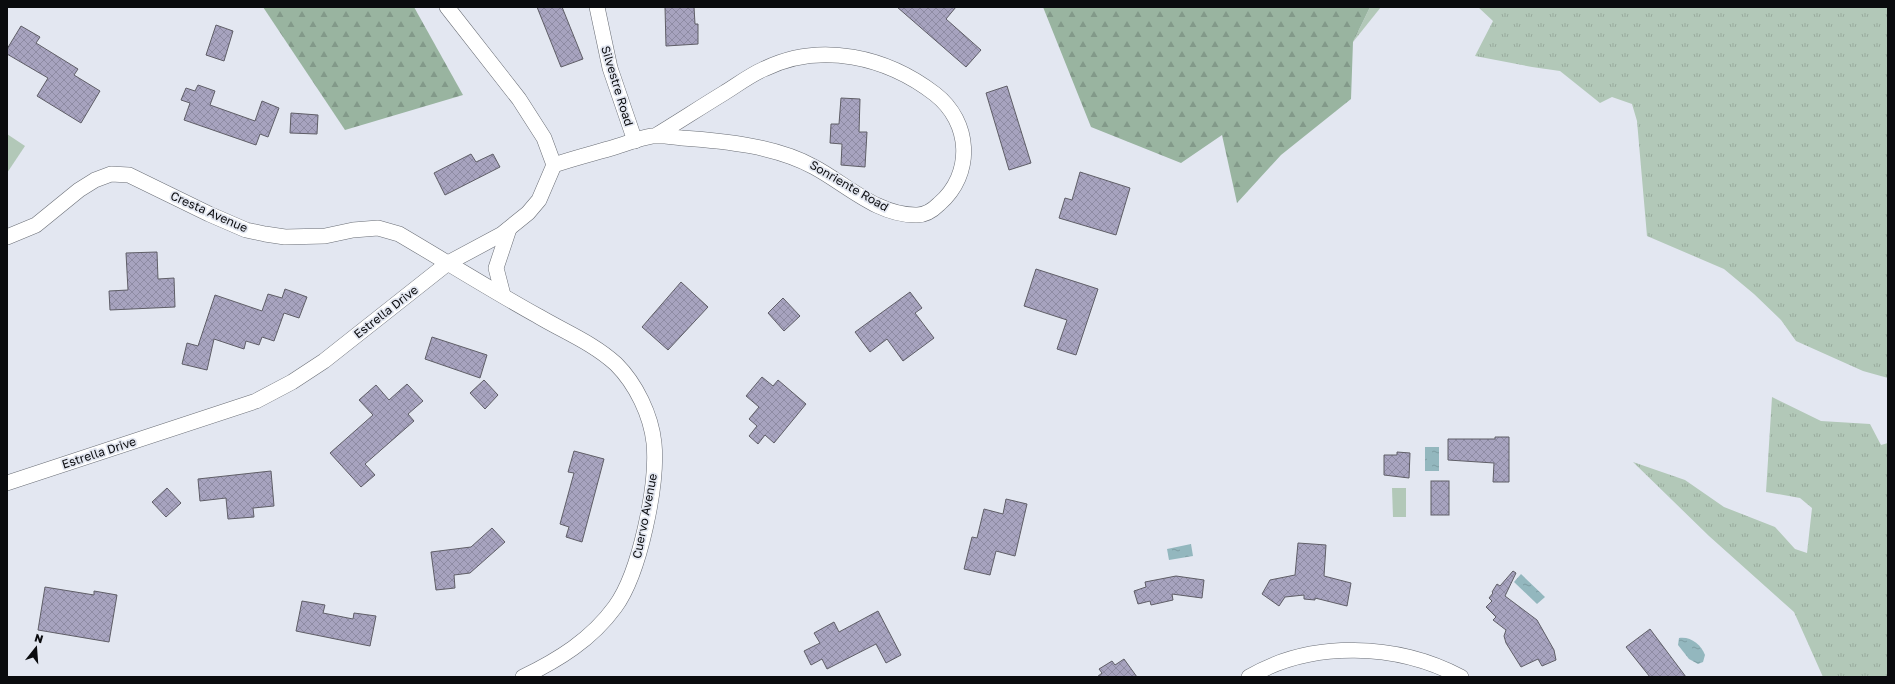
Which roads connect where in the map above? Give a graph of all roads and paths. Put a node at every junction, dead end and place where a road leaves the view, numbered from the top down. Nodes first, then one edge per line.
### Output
1 (447, 7) edge
2 (597, 7) edge
3 (655, 136) junction
4 (635, 141) junction
5 (554, 165) junction
6 (509, 229) junction
7 (7, 237) edge
8 (448, 263) junction
9 (503, 295) junction
10 (7, 483) edge
11 (522, 677) edge
12 (1249, 677) edge
13 (1460, 677) edge

1 - 5 street
2 - 4 street, Silvestre Road
3 - 3 street, Sonriente Road
3 - 4 street, Sonriente Road
4 - 5 street, Sonriente Road
5 - 6 street, Estrella Drive
6 - 8 street, Estrella Drive
6 - 9 street
7 - 8 street, Cresta Avenue
8 - 9 street, Cuervo Avenue
8 - 10 street, Estrella Drive
9 - 11 street, Cuervo Avenue
12 - 13 street

